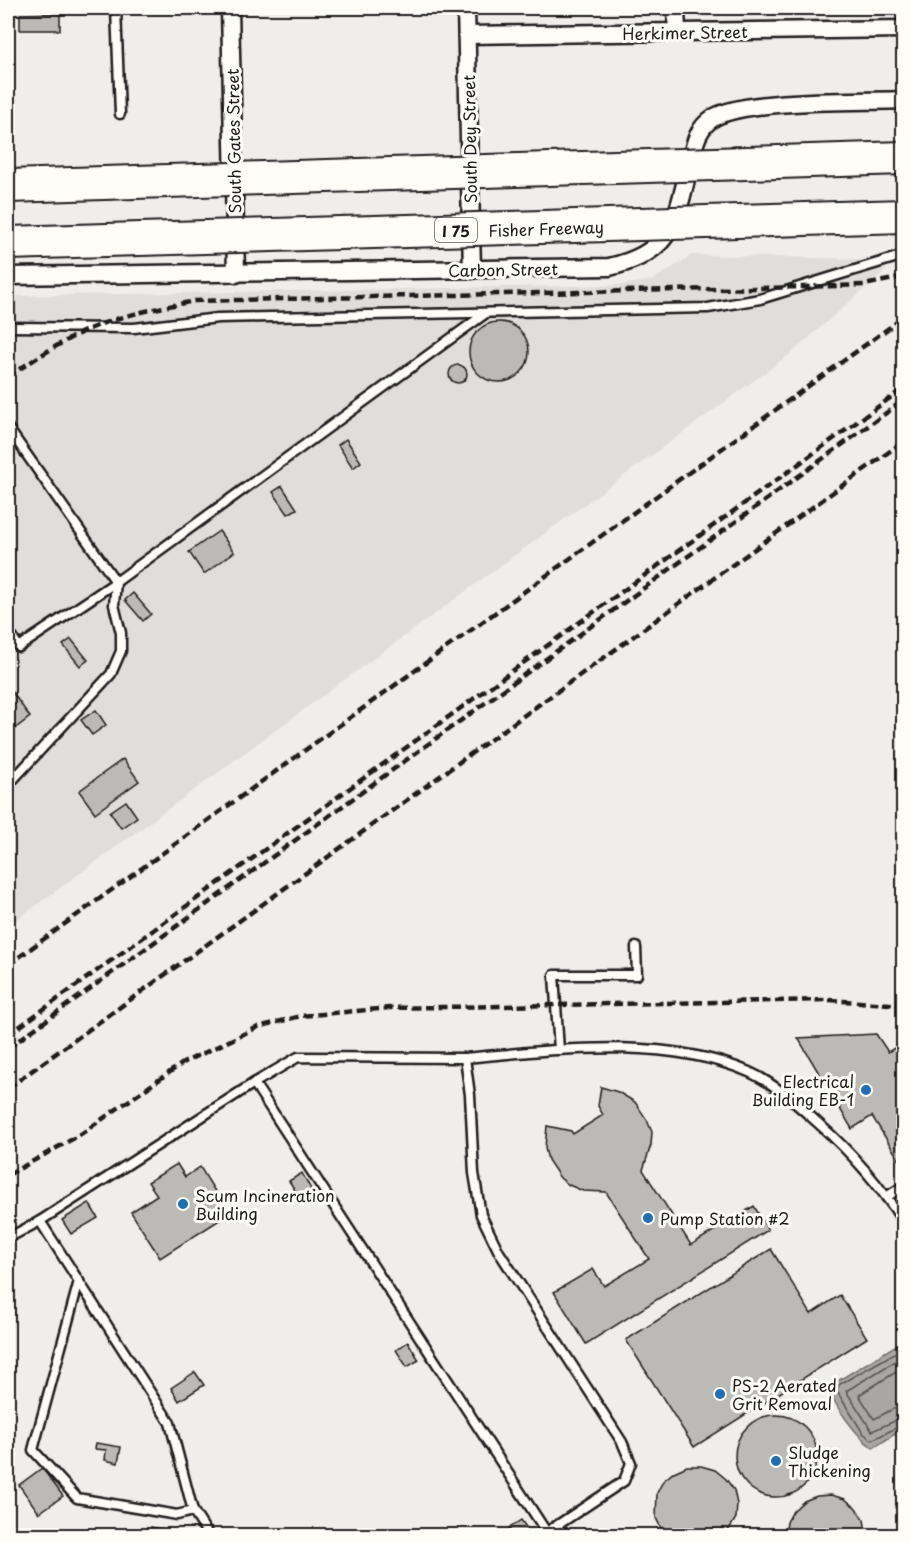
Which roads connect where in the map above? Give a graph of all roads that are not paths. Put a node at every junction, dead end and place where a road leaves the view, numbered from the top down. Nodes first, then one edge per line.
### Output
1 (116, 8) edge
2 (230, 8) edge
3 (466, 8) edge
4 (676, 8) edge
5 (903, 29) edge
6 (677, 32) junction
7 (466, 35) junction
8 (903, 100) edge
9 (120, 114) dead end
10 (903, 158) edge
11 (8, 186) edge
12 (903, 216) edge
13 (8, 243) edge
14 (903, 255) edge
15 (472, 270) junction
16 (236, 274) junction
17 (8, 276) edge
18 (486, 313) junction
19 (8, 327) edge
20 (8, 428) edge
21 (116, 582) junction
22 (8, 632) edge
23 (8, 784) edge
24 (636, 947) dead end
25 (559, 1050) junction
26 (465, 1058) junction
27 (254, 1083) junction
28 (903, 1186) edge
29 (886, 1197) junction
30 (40, 1221) junction
31 (903, 1223) edge
32 (8, 1238) edge
33 (79, 1281) junction
34 (193, 1511) junction
35 (548, 1534) edge
36 (209, 1536) edge

1 - 9 lane
2 - 16 street, South Gates Street
3 - 7 street, South Dey Street
4 - 6 street
5 - 6 street, Herkimer Street
6 - 7 street, Herkimer Street
7 - 15 street, South Dey Street
8 - 15 street, Carbon Street
10 - 11 highway, bridge
12 - 13 highway, Fisher Freeway / I 75, bridge
14 - 18 lane
15 - 16 street, Carbon Street
16 - 17 street, Carbon Street
18 - 19 lane
18 - 21 lane
20 - 21 lane
21 - 22 lane
21 - 23 lane
24 - 25 lane
25 - 26 lane
25 - 29 lane
26 - 27 lane
26 - 35 lane
27 - 30 lane
27 - 35 lane
28 - 29 lane
29 - 31 lane
30 - 32 lane
30 - 33 lane
33 - 34 lane
33 - 34 lane
34 - 36 lane

